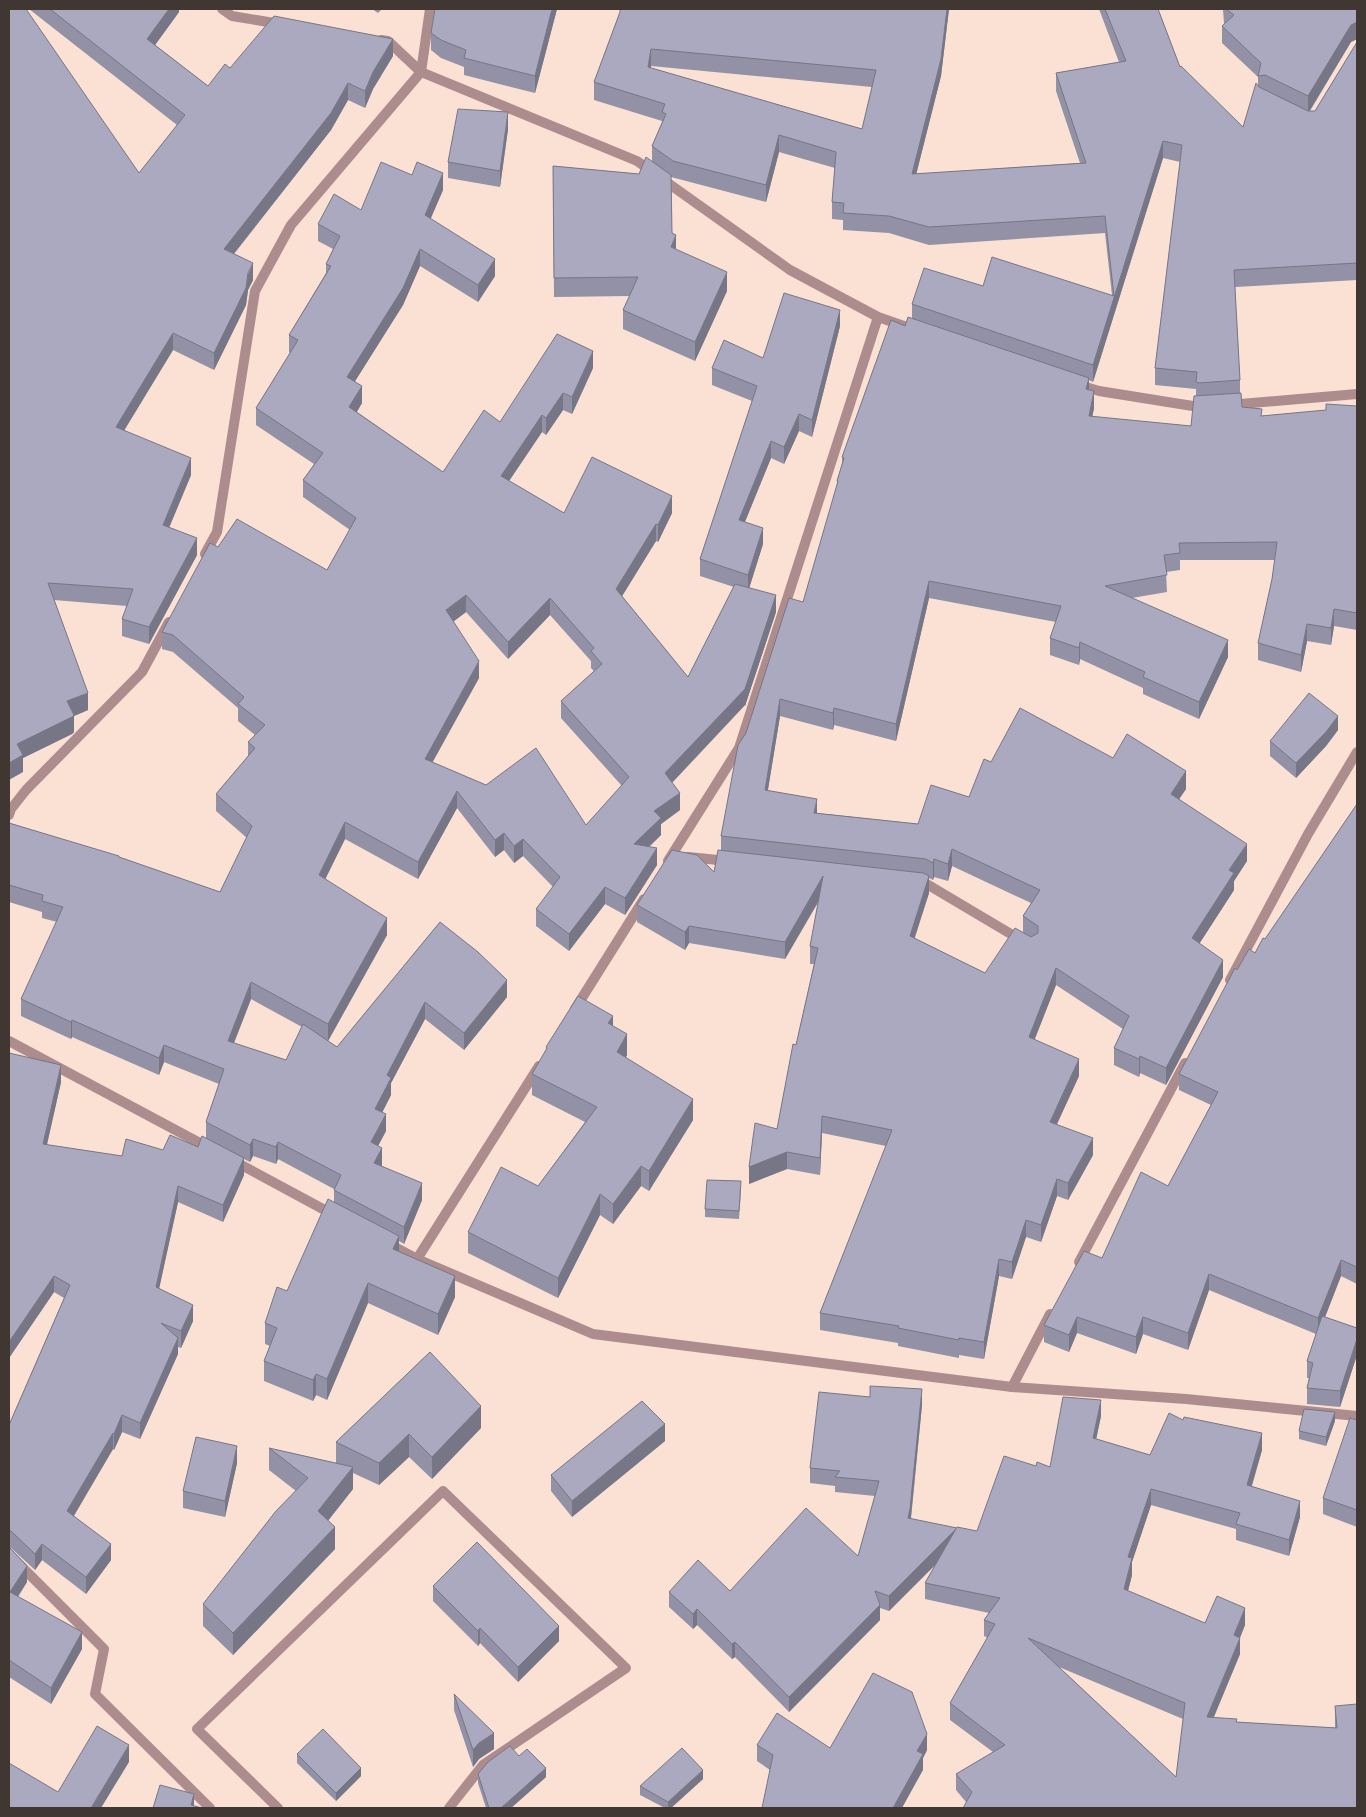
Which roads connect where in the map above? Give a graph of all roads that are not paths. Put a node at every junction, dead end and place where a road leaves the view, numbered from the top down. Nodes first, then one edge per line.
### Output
1 (222, 9) edge
2 (430, 9) edge
3 (290, 25) edge
4 (369, 38) edge
5 (421, 72) junction
6 (878, 317) junction
7 (915, 329) edge
8 (1062, 379) edge
9 (1357, 394) edge
10 (198, 567) edge
11 (175, 610) edge
12 (1357, 752) edge
13 (9, 815) edge
14 (672, 855) junction
15 (740, 862) edge
16 (661, 872) edge
17 (905, 881) edge
18 (651, 888) edge
19 (1032, 947) edge
20 (1223, 992) edge
21 (571, 1015) edge
22 (9, 1041) edge
23 (1190, 1054) edge
24 (544, 1057) edge
25 (347, 1222) edge
26 (373, 1236) edge
27 (417, 1259) junction
28 (1073, 1273) edge
29 (1054, 1308) edge
30 (1012, 1387) junction
31 (1357, 1416) edge
32 (9, 1554) edge
33 (210, 1808) edge
34 (278, 1808) edge
35 (449, 1808) edge

1 - 3 street
2 - 5 street
4 - 5 street
5 - 6 street
5 - 10 street
6 - 7 street
6 - 14 street
8 - 9 street
11 - 13 street
12 - 20 street
14 - 15 street
14 - 16 street
17 - 19 street
18 - 21 street
22 - 25 street
23 - 28 street
24 - 27 street
26 - 27 street
27 - 30 street
29 - 30 street
30 - 31 street
32 - 33 street
34 - 35 street

